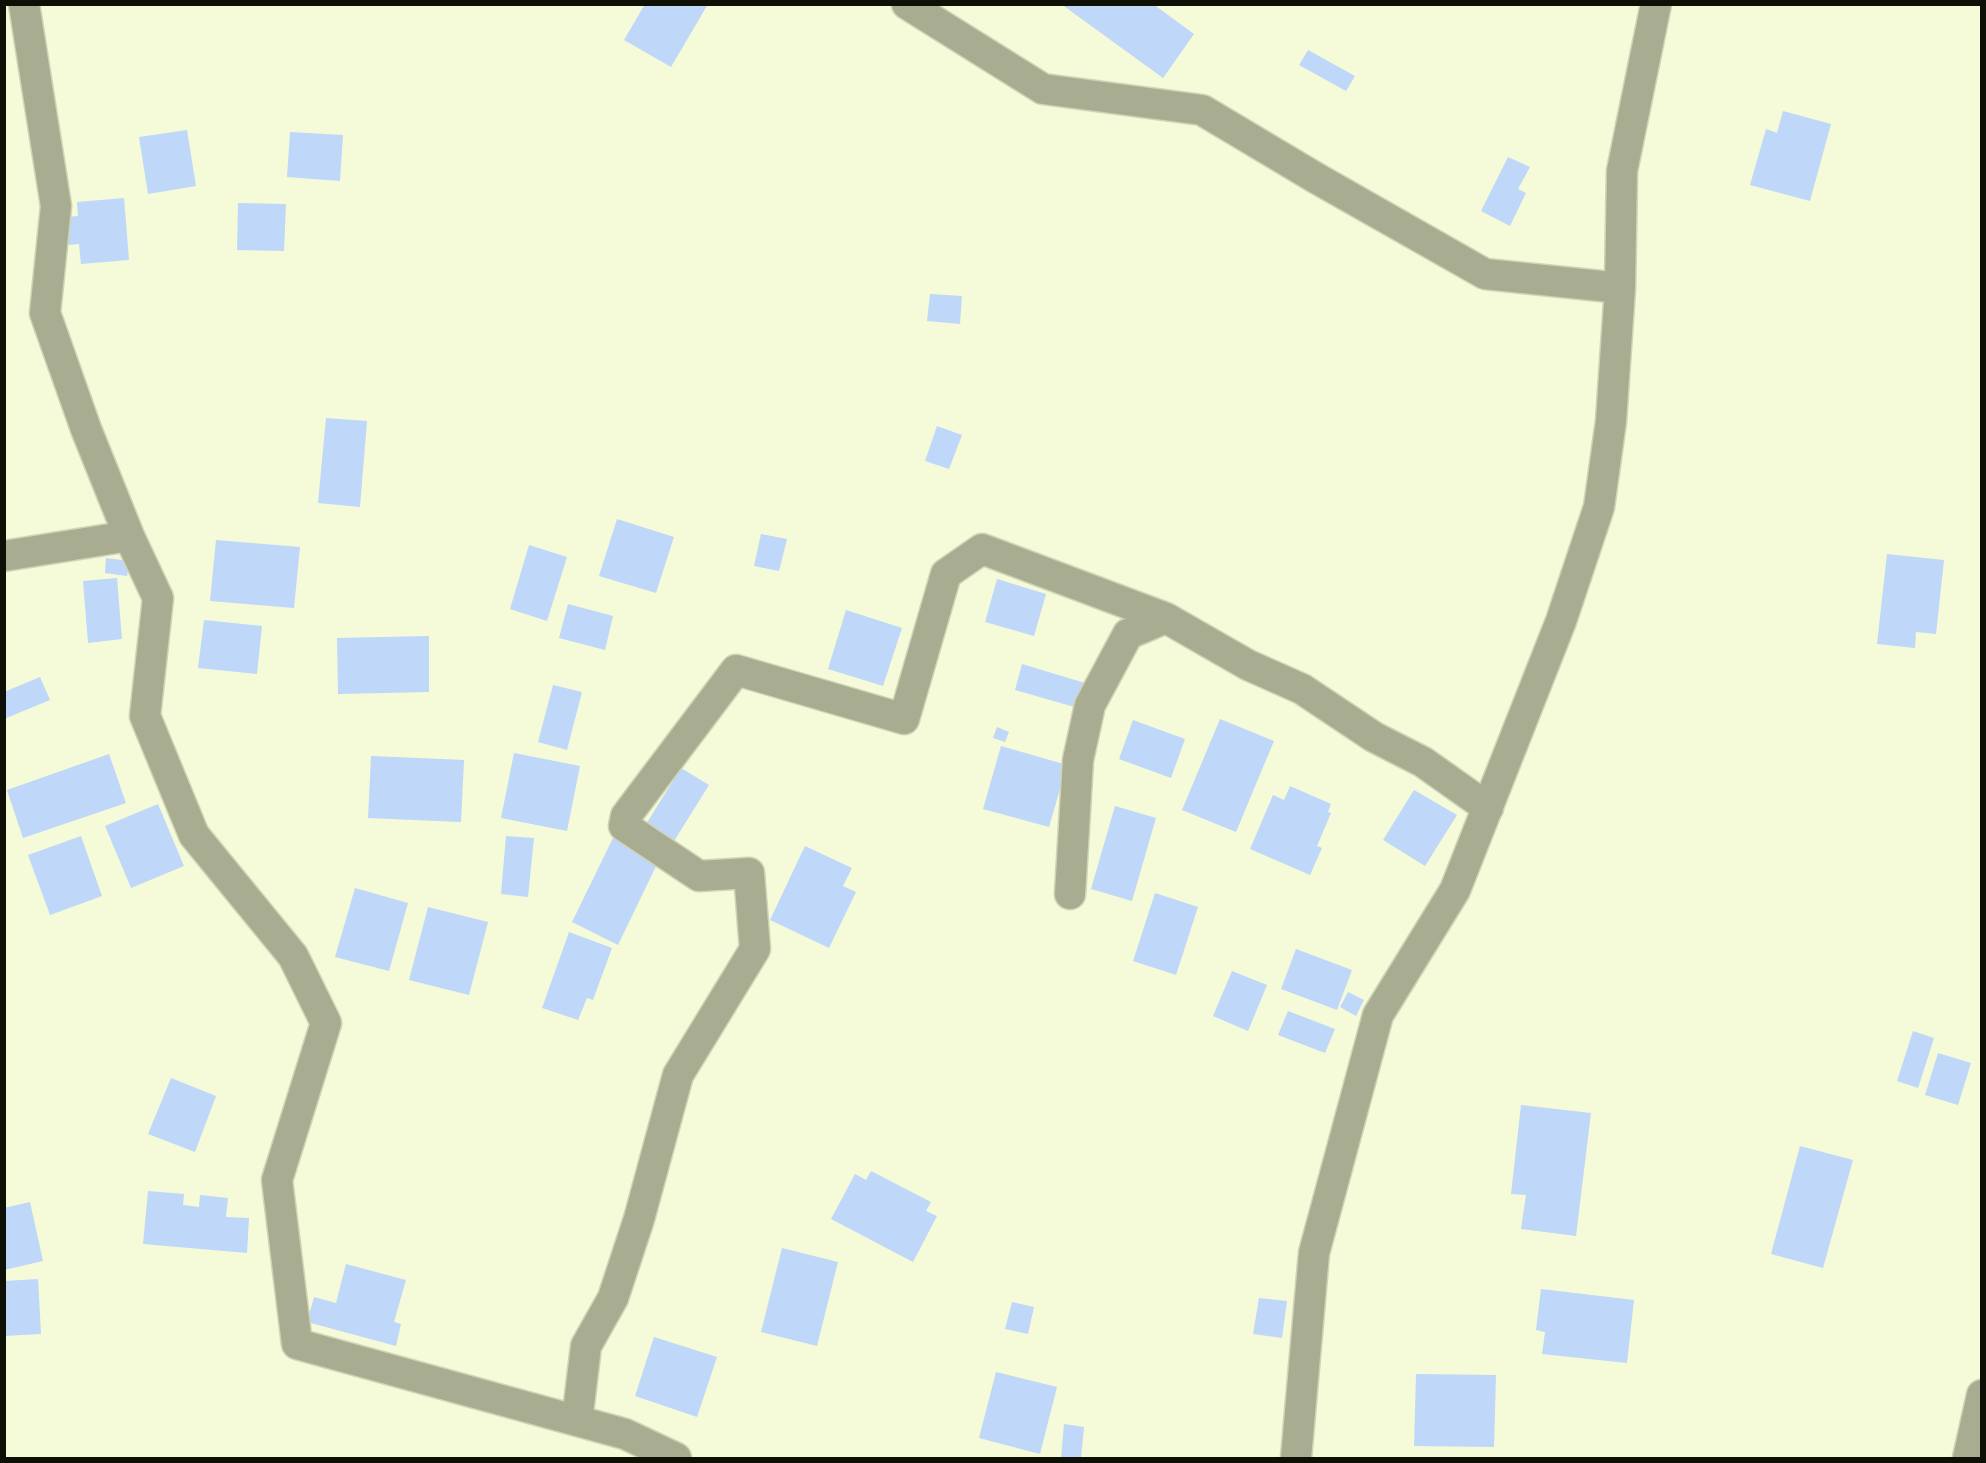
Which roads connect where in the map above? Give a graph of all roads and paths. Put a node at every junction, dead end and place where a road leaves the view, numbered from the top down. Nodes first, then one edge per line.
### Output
1 (24, 4) edge
2 (907, 4) edge
3 (1656, 4) edge
4 (1620, 288) junction
5 (129, 536) junction
6 (4, 556) edge
7 (1166, 618) junction
8 (1488, 808) junction
9 (1070, 894) dead end
10 (1982, 1395) edge
11 (577, 1421) junction
12 (676, 1458) edge
13 (1296, 1458) edge
14 (1968, 1458) edge

1 - 5 street
2 - 4 street
3 - 4 street
4 - 8 street
5 - 6 street
5 - 11 street
7 - 8 street
7 - 9 street
7 - 11 street
8 - 13 street
10 - 14 street
11 - 12 street

